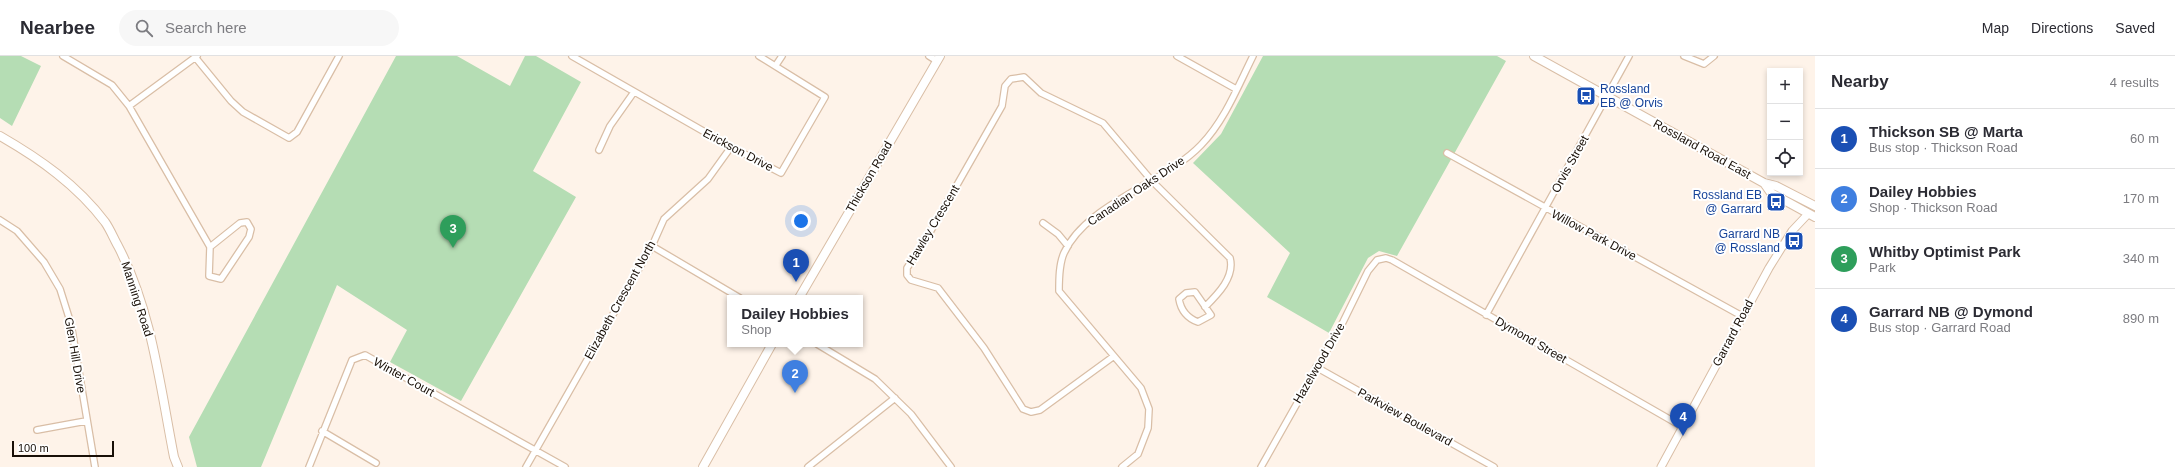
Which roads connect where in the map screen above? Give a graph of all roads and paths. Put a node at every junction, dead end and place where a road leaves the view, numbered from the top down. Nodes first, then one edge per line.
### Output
1 (63, 56) edge
2 (339, 56) edge
3 (572, 56) edge
4 (759, 56) edge
5 (782, 56) edge
6 (929, 56) edge
7 (1177, 56) edge
8 (1253, 56) edge
9 (1534, 56) edge
10 (1629, 56) edge
11 (1684, 56) edge
12 (1714, 56) edge
13 (196, 57) edge
14 (938, 58) edge
15 (776, 65) junction
16 (1236, 90) junction
17 (634, 92) junction
18 (1608, 97) junction
19 (129, 106) junction
20 (0, 136) edge
21 (731, 147) junction
22 (599, 150) dead end
23 (1446, 153) dead end
24 (1152, 181) junction
25 (1764, 183) junction
26 (1815, 206) edge
27 (1545, 209) junction
28 (1811, 216) edge
29 (0, 220) edge
30 (1044, 223) dead end
31 (210, 246) junction
32 (652, 246) junction
33 (1068, 246) junction
34 (1377, 260) joint
35 (735, 295) edge
36 (801, 295) edge
37 (1205, 307) junction
38 (1486, 314) junction
39 (1742, 316) junction
40 (770, 347) edge
41 (822, 347) edge
42 (1114, 356) junction
43 (1316, 367) junction
44 (895, 398) junction
45 (86, 421) junction
46 (1683, 427) junction
47 (37, 430) dead end
48 (322, 432) junction
49 (535, 450) junction
50 (376, 463) dead end
51 (95, 467) edge
52 (178, 467) edge
53 (309, 467) edge
54 (526, 467) edge
55 (565, 467) edge
56 (703, 467) edge
57 (808, 467) edge
58 (951, 467) edge
59 (1122, 467) edge
60 (1261, 467) edge
61 (1494, 467) edge
62 (1661, 467) edge

1 - 19 street
2 - 13 street
3 - 17 street, Erickson Drive
4 - 15 street, Erickson Drive
5 - 15 street
6 - 14 street
7 - 16 street
8 - 16 street, Canadian Oaks Drive
9 - 18 main road, Rossland Road East
10 - 18 street, Orvis Street
11 - 12 street
13 - 19 street
14 - 36 main road, Thickson Road
15 - 21 street, Erickson Drive
16 - 24 street, Canadian Oaks Drive
17 - 21 street, Erickson Drive
17 - 22 street
18 - 25 main road, Rossland Road East
18 - 27 street, Orvis Street
19 - 31 street
20 - 52 main road, Manning Road
21 - 32 street, Elizabeth Crescent North
23 - 27 street, Willow Park Drive
24 - 33 street, Canadian Oaks Drive
24 - 37 street
24 - 42 street, Hawley Crescent
25 - 26 main road, Rossland Road East
25 - 28 main road, Rossland Road East
26 - 28 street, Garrard Road
27 - 38 street, Orvis Street
27 - 39 street, Willow Park Drive
28 - 39 street, Garrard Road
29 - 45 street, Glen Hill Drive
30 - 33 street
31 - 31 street
32 - 35 street
32 - 49 street, Elizabeth Crescent North
33 - 42 street, Canadian Oaks Drive
34 - 38 street, Dymond Street
34 - 43 street, Hazelwood Drive
37 - 37 street
38 - 46 street, Dymond Street
39 - 46 street, Garrard Road
40 - 56 main road
41 - 44 street
42 - 59 street, Canadian Oaks Drive
43 - 60 street, Hazelwood Drive
43 - 61 street, Parkview Boulevard
44 - 57 street
44 - 58 street
45 - 47 street
45 - 51 street, Glen Hill Drive
46 - 62 street, Garrard Road
48 - 49 street, Winter Court
48 - 50 street
48 - 53 street, Winter Court
49 - 54 street, Elizabeth Crescent North
49 - 55 street

